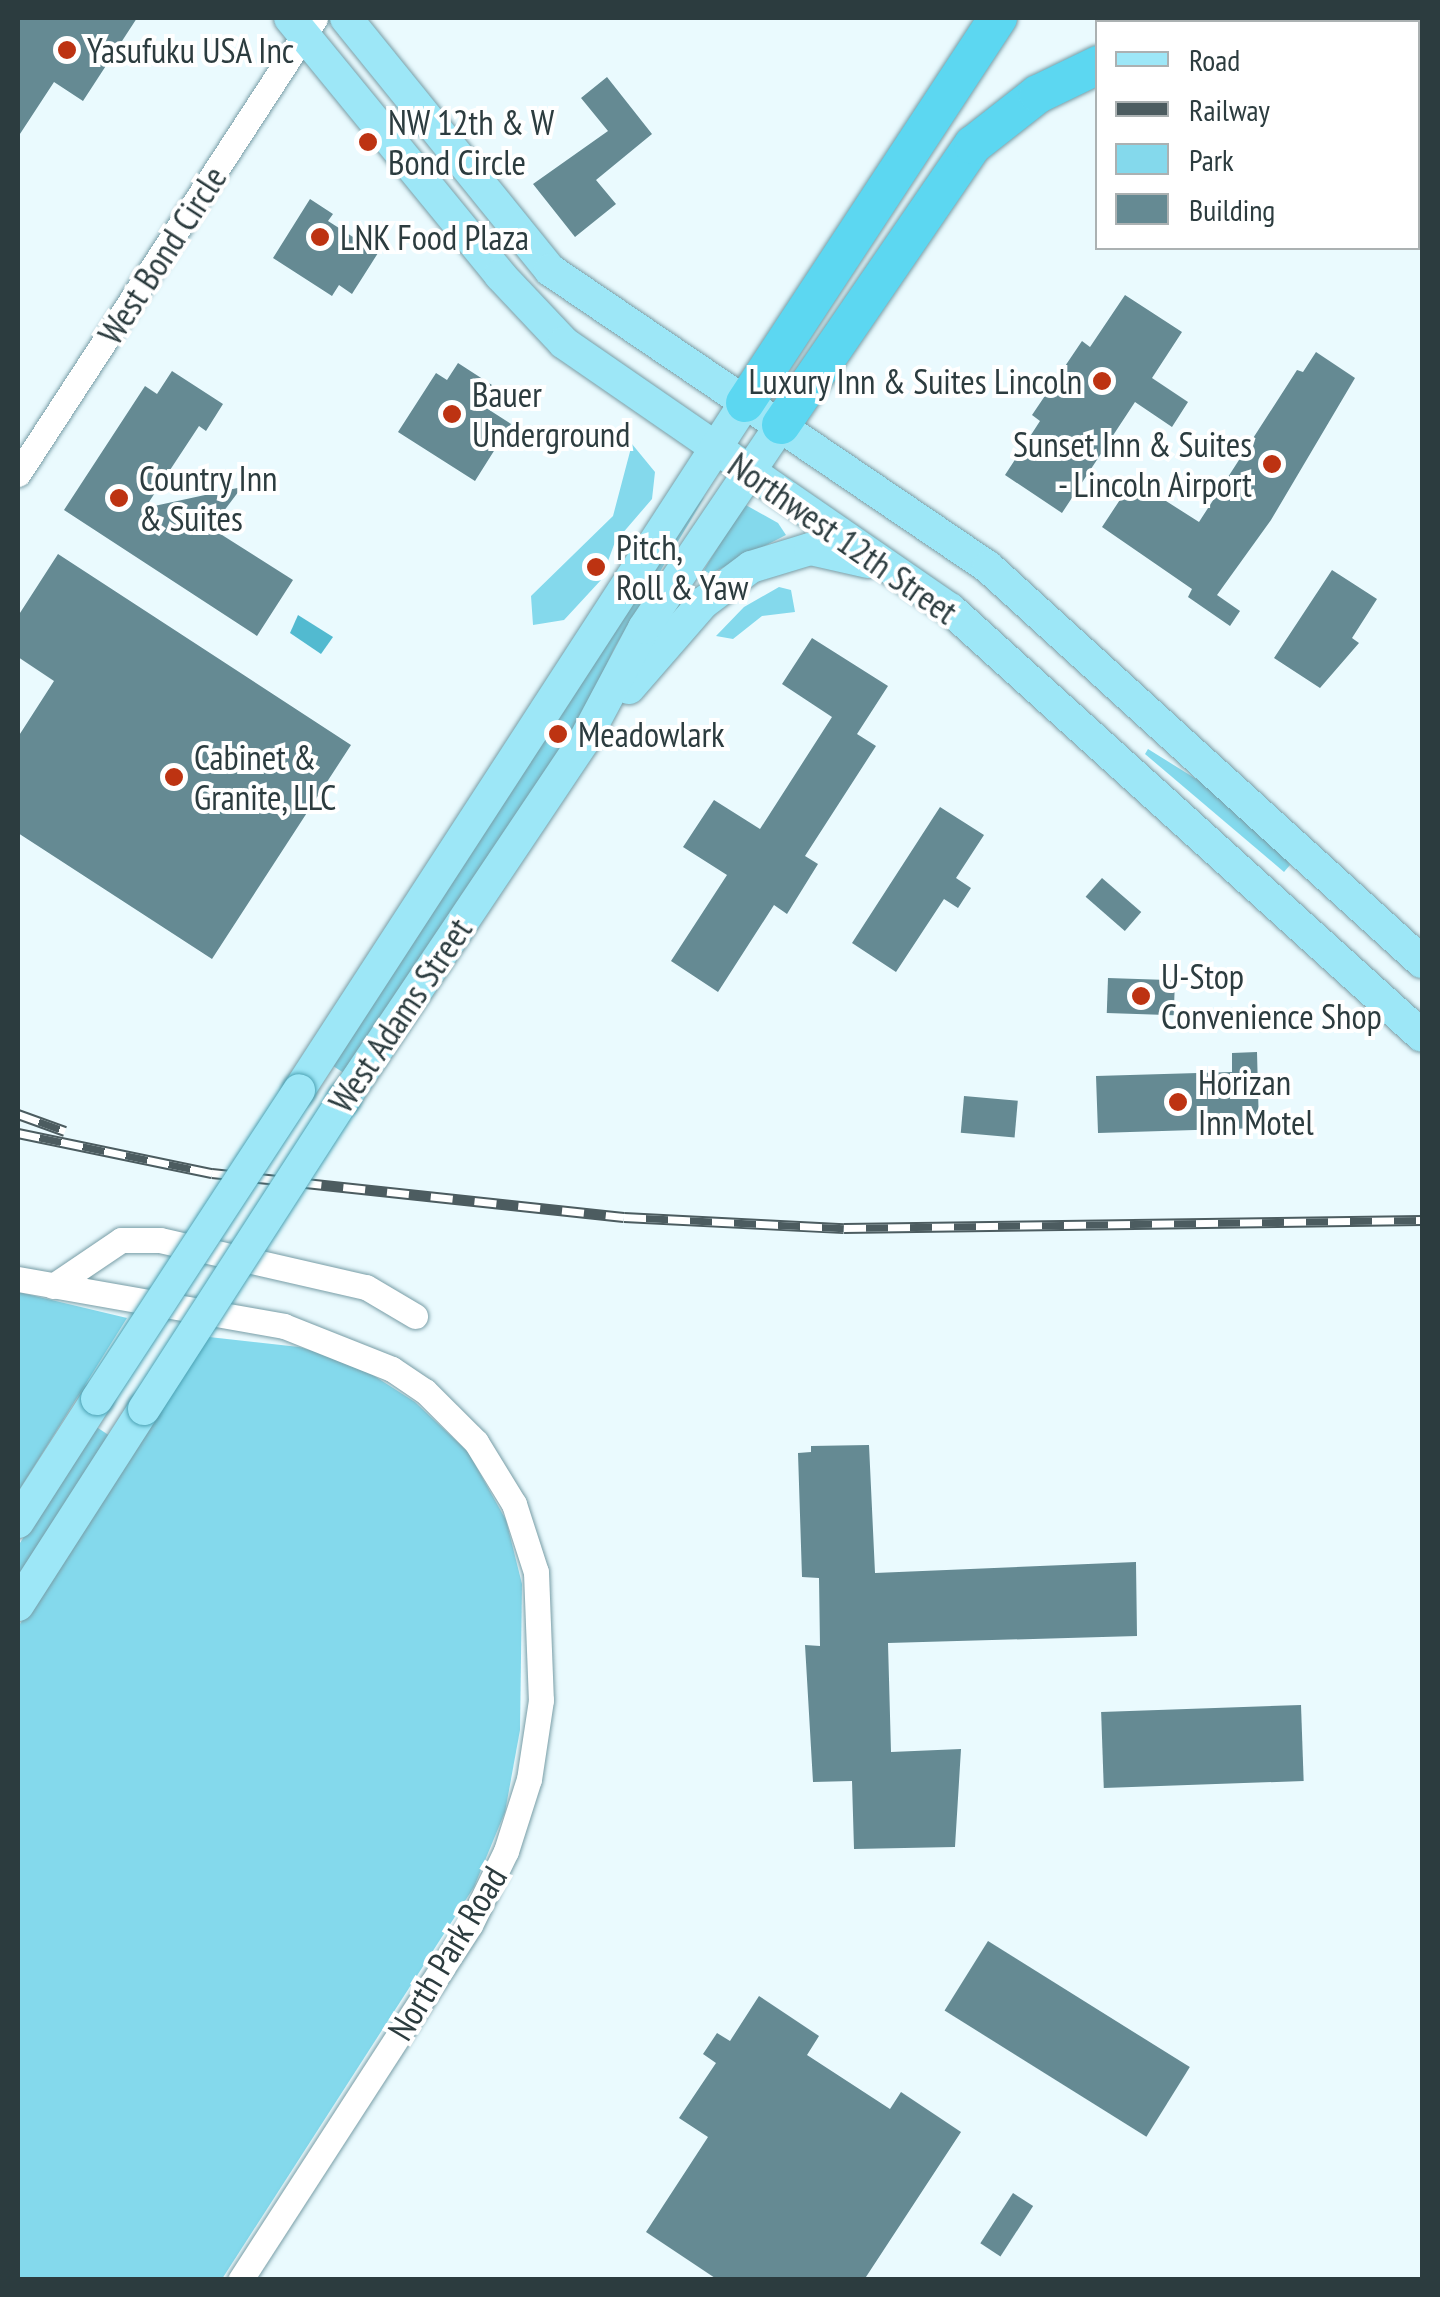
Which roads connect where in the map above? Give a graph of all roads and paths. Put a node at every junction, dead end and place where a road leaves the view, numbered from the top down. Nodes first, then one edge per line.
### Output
1 (346, 18) edge
2 (998, 18) edge
3 (303, 23) edge
4 (1095, 66) edge
5 (746, 403) junction
6 (781, 426) junction
7 (715, 450) junction
8 (748, 471) junction
9 (18, 474) edge
10 (908, 577) junction
11 (584, 742) junction
12 (1422, 962) edge
13 (1422, 1036) edge
14 (18, 1279) edge
15 (53, 1286) junction
16 (415, 1316) dead end
17 (18, 1522) edge
18 (18, 1605) edge
19 (240, 2280) edge

1 - 5 main road, Northwest 12th Street
2 - 5 highway
3 - 7 main road, Northwest 12th Street
3 - 9 street, West Bond Circle
4 - 6 highway
5 - 6 main road, Northwest 12th Street
5 - 7 main road, West Adams Street
6 - 8 main road, West Adams Street
6 - 12 main road, Northwest 12th Street
7 - 8 main road, Northwest 12th Street
7 - 17 main road, West Adams Street, bridge
8 - 10 main road, Northwest 12th Street
8 - 11 main road, West Adams Street
10 - 11 main road
10 - 13 main road, Northwest 12th Street
11 - 18 main road, West Adams Street, bridge
14 - 15 street, North Park Road
15 - 16 street
15 - 19 street, North Park Road

